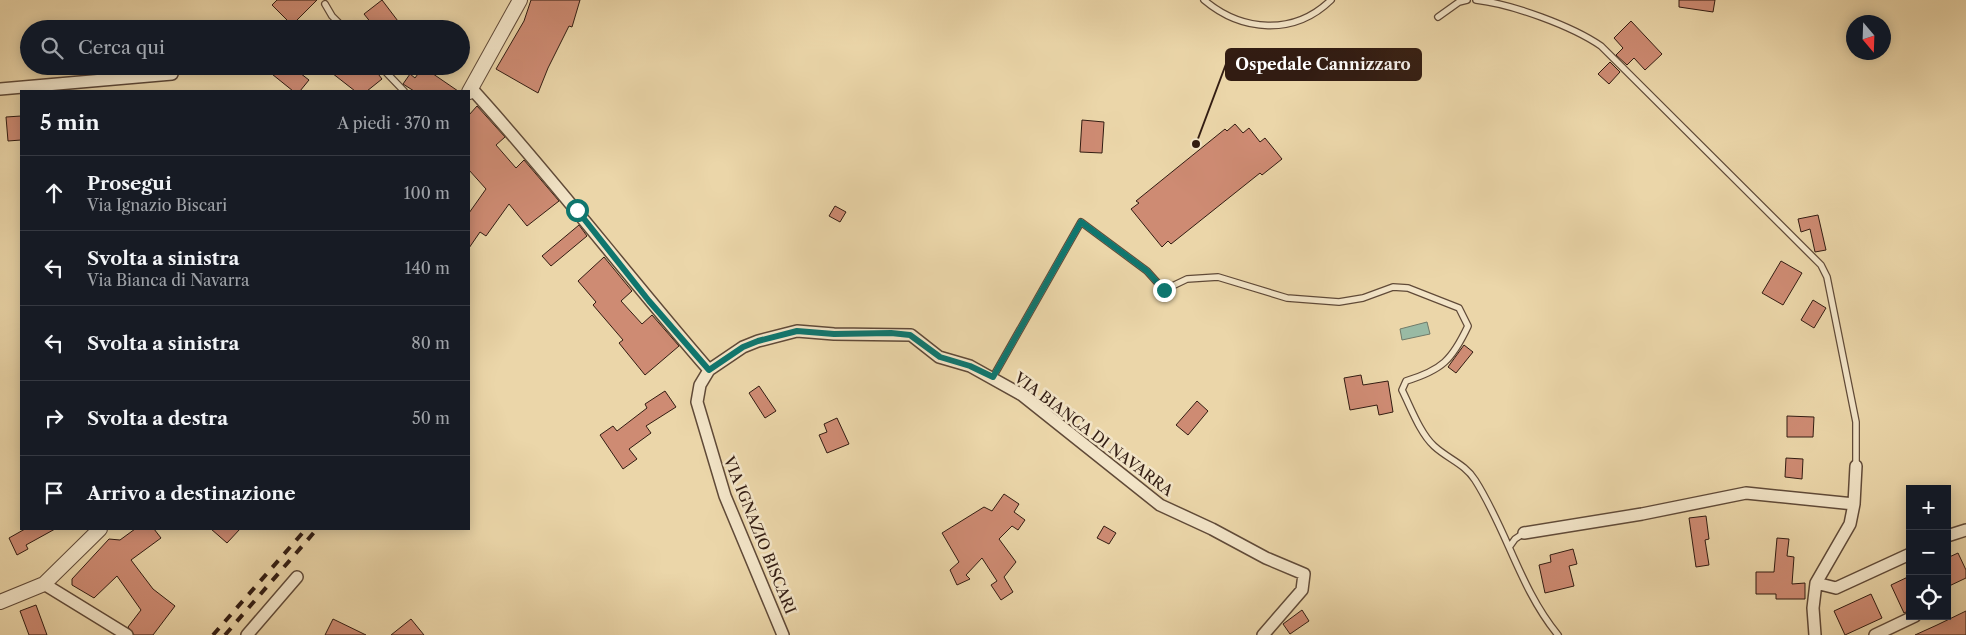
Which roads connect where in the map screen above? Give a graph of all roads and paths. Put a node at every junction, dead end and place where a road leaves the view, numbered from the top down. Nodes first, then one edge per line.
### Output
1 (520, 0) edge
2 (1204, 0) edge
3 (1331, 0) edge
4 (1467, 0) edge
5 (1476, 0) edge
6 (325, 4) dead end
7 (1438, 17) dead end
8 (336, 20) edge
9 (161, 75) edge
10 (389, 75) edge
11 (0, 89) edge
12 (403, 90) edge
13 (470, 90) edge
14 (709, 370) junction
15 (993, 377) junction
16 (1856, 466) joint
17 (1854, 504) junction
18 (99, 530) edge
19 (1966, 530) edge
20 (1524, 533) joint
21 (1951, 535) edge
22 (1510, 546) junction
23 (1906, 556) edge
24 (297, 577) dead end
25 (1816, 583) junction
26 (44, 584) junction
27 (0, 602) edge
28 (1907, 620) edge
29 (127, 635) edge
30 (247, 635) edge
31 (783, 635) edge
32 (1263, 635) edge
33 (1558, 635) edge
34 (1815, 635) edge
35 (1875, 635) edge

1 - 13 street
2 - 3 lane
4 - 7 lane
5 - 16 lane
6 - 8 lane
9 - 11 street
10 - 12 lane
13 - 14 street
14 - 15 street, VIA BIANCA DI NAVARRA
14 - 31 street, VIA IGNAZIO BISCARI
15 - 22 lane
15 - 32 street, VIA BIANCA DI NAVARRA
16 - 17 street
17 - 20 street
17 - 25 street
18 - 26 street
19 - 21 street
20 - 22 lane
22 - 33 lane
23 - 25 street
24 - 30 street
25 - 34 street
26 - 27 street
26 - 29 street
28 - 35 street

